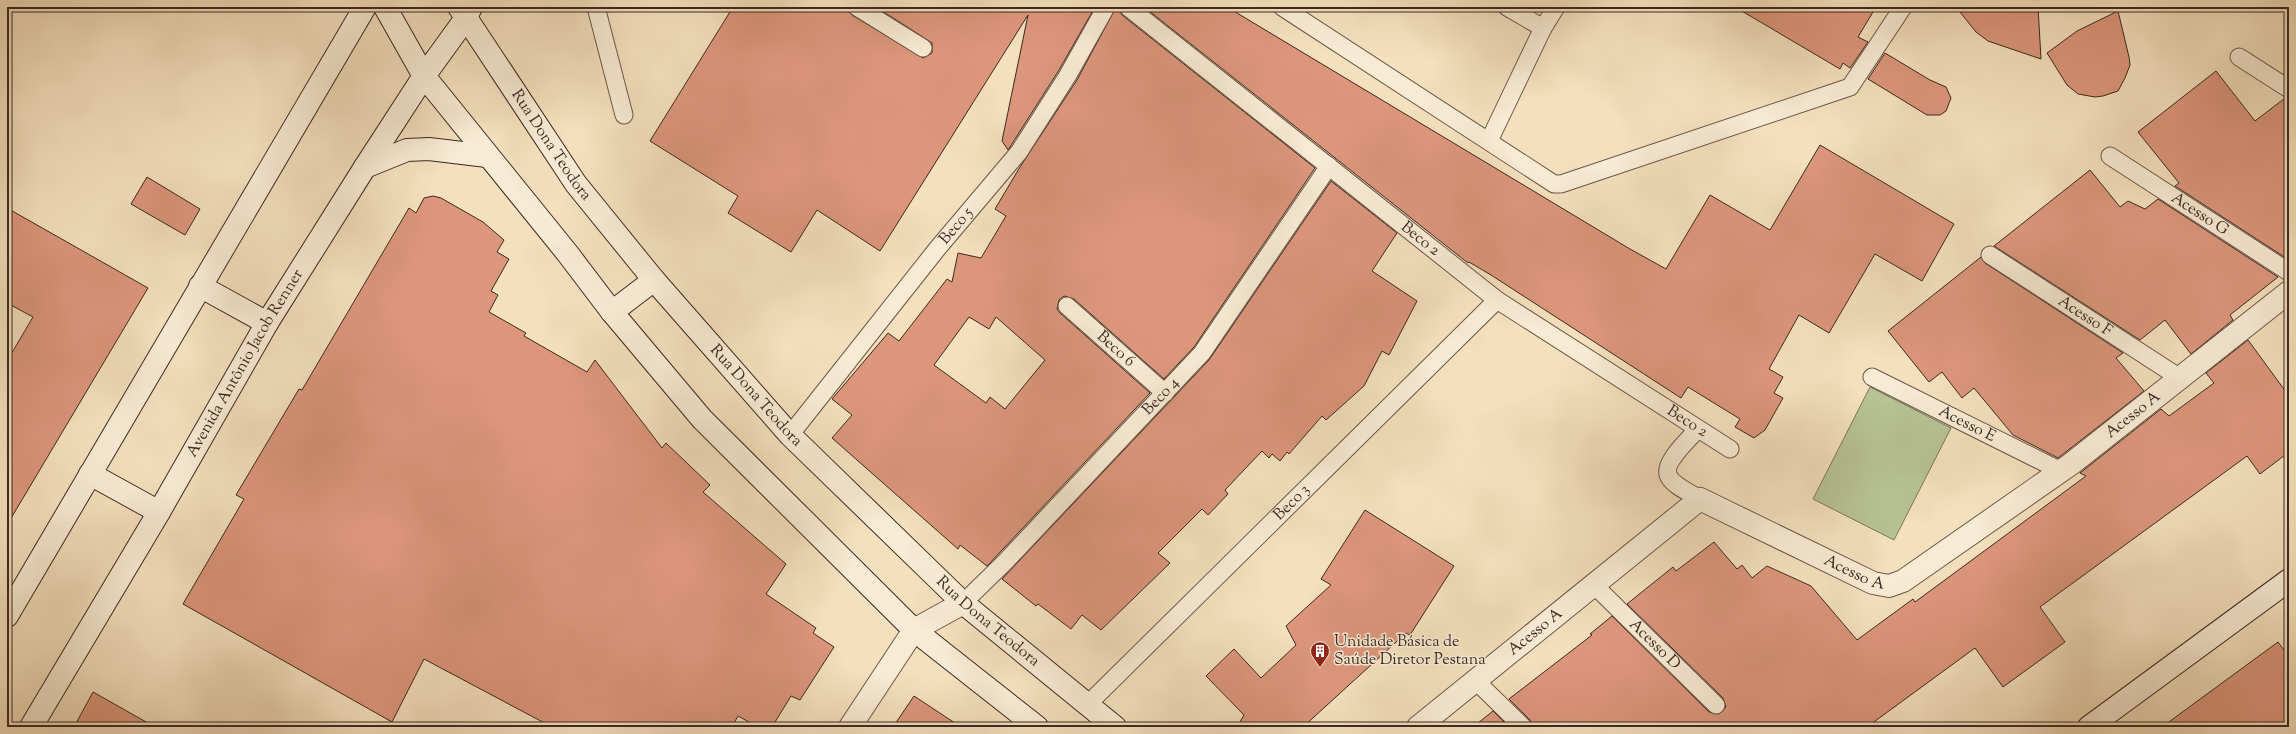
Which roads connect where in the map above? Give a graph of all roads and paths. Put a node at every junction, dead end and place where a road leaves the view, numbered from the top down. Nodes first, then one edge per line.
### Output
1 (365, 7) edge
2 (385, 7) edge
3 (596, 7) edge
4 (857, 7) edge
5 (1106, 7) edge
6 (1128, 7) edge
7 (1282, 7) edge
8 (1507, 7) edge
9 (1556, 7) edge
10 (1903, 7) edge
11 (465, 11) edge
12 (1300, 12) edge
13 (1543, 28) junction
14 (923, 48) dead end
15 (2239, 57) dead end
16 (424, 76) junction
17 (2289, 89) edge
18 (624, 115) dead end
19 (1490, 141) junction
20 (487, 156) junction
21 (2110, 156) dead end
22 (1329, 166) junction
23 (365, 167) junction
24 (1990, 255) dead end
25 (2289, 272) edge
26 (654, 280) junction
27 (200, 286) junction
28 (2289, 292) edge
29 (1497, 300) junction
30 (1067, 306) dead end
31 (612, 312) junction
32 (267, 323) junction
33 (1872, 377) dead end
34 (2180, 378) junction
35 (1165, 393) junction
36 (1698, 429) junction
37 (790, 435) junction
38 (1730, 449) dead end
39 (2061, 471) junction
40 (90, 474) junction
41 (1700, 499) junction
42 (159, 512) junction
43 (2289, 580) edge
44 (1594, 585) junction
45 (963, 603) junction
46 (7, 616) edge
47 (914, 630) junction
48 (1476, 681) junction
49 (1087, 705) junction
50 (1716, 705) dead end
51 (30, 727) edge
52 (850, 727) edge
53 (1037, 727) edge
54 (1115, 727) edge
55 (1418, 727) edge
56 (1523, 727) edge
57 (2089, 727) edge

1 - 27 main road
2 - 16 main road
3 - 18 lane
4 - 14 lane
5 - 37 lane, Beco 5
6 - 22 lane, Beco 2
7 - 12 lane
8 - 13 lane
9 - 13 lane
10 - 19 lane
11 - 16 main road, Avenida Antônio Jacob Renner
11 - 26 main road, Rua Dona Teodora
12 - 19 lane
13 - 19 lane
15 - 17 lane
16 - 20 main road
16 - 23 main road, Avenida Antônio Jacob Renner
20 - 23 main road
20 - 31 main road
21 - 25 lane, Acesso G
22 - 29 lane, Beco 2
22 - 35 lane, Beco 4
23 - 32 main road, Avenida Antônio Jacob Renner
24 - 34 lane, Acesso F
26 - 31 main road
26 - 37 main road, Rua Dona Teodora
27 - 32 main road
27 - 40 main road
28 - 34 main road, Acesso A
29 - 36 lane, Beco 2
29 - 49 lane, Beco 3
30 - 35 lane, Beco 6
31 - 47 main road
32 - 42 main road, Avenida Antônio Jacob Renner
33 - 39 lane, Acesso E
34 - 39 main road, Acesso A
35 - 45 lane, Beco 4
36 - 38 lane, Beco 2
36 - 41 lane
37 - 45 main road, Rua Dona Teodora
39 - 41 main road, Acesso A
40 - 42 main road
40 - 46 main road
41 - 44 main road, Acesso A
42 - 51 main road, Avenida Antônio Jacob Renner
43 - 57 main road
44 - 48 main road, Acesso A
44 - 50 lane, Acesso D
45 - 47 main road
45 - 49 main road, Rua Dona Teodora
47 - 52 main road
47 - 53 main road
48 - 55 main road, Acesso A
48 - 56 lane
49 - 54 main road, Rua Dona Teodora

